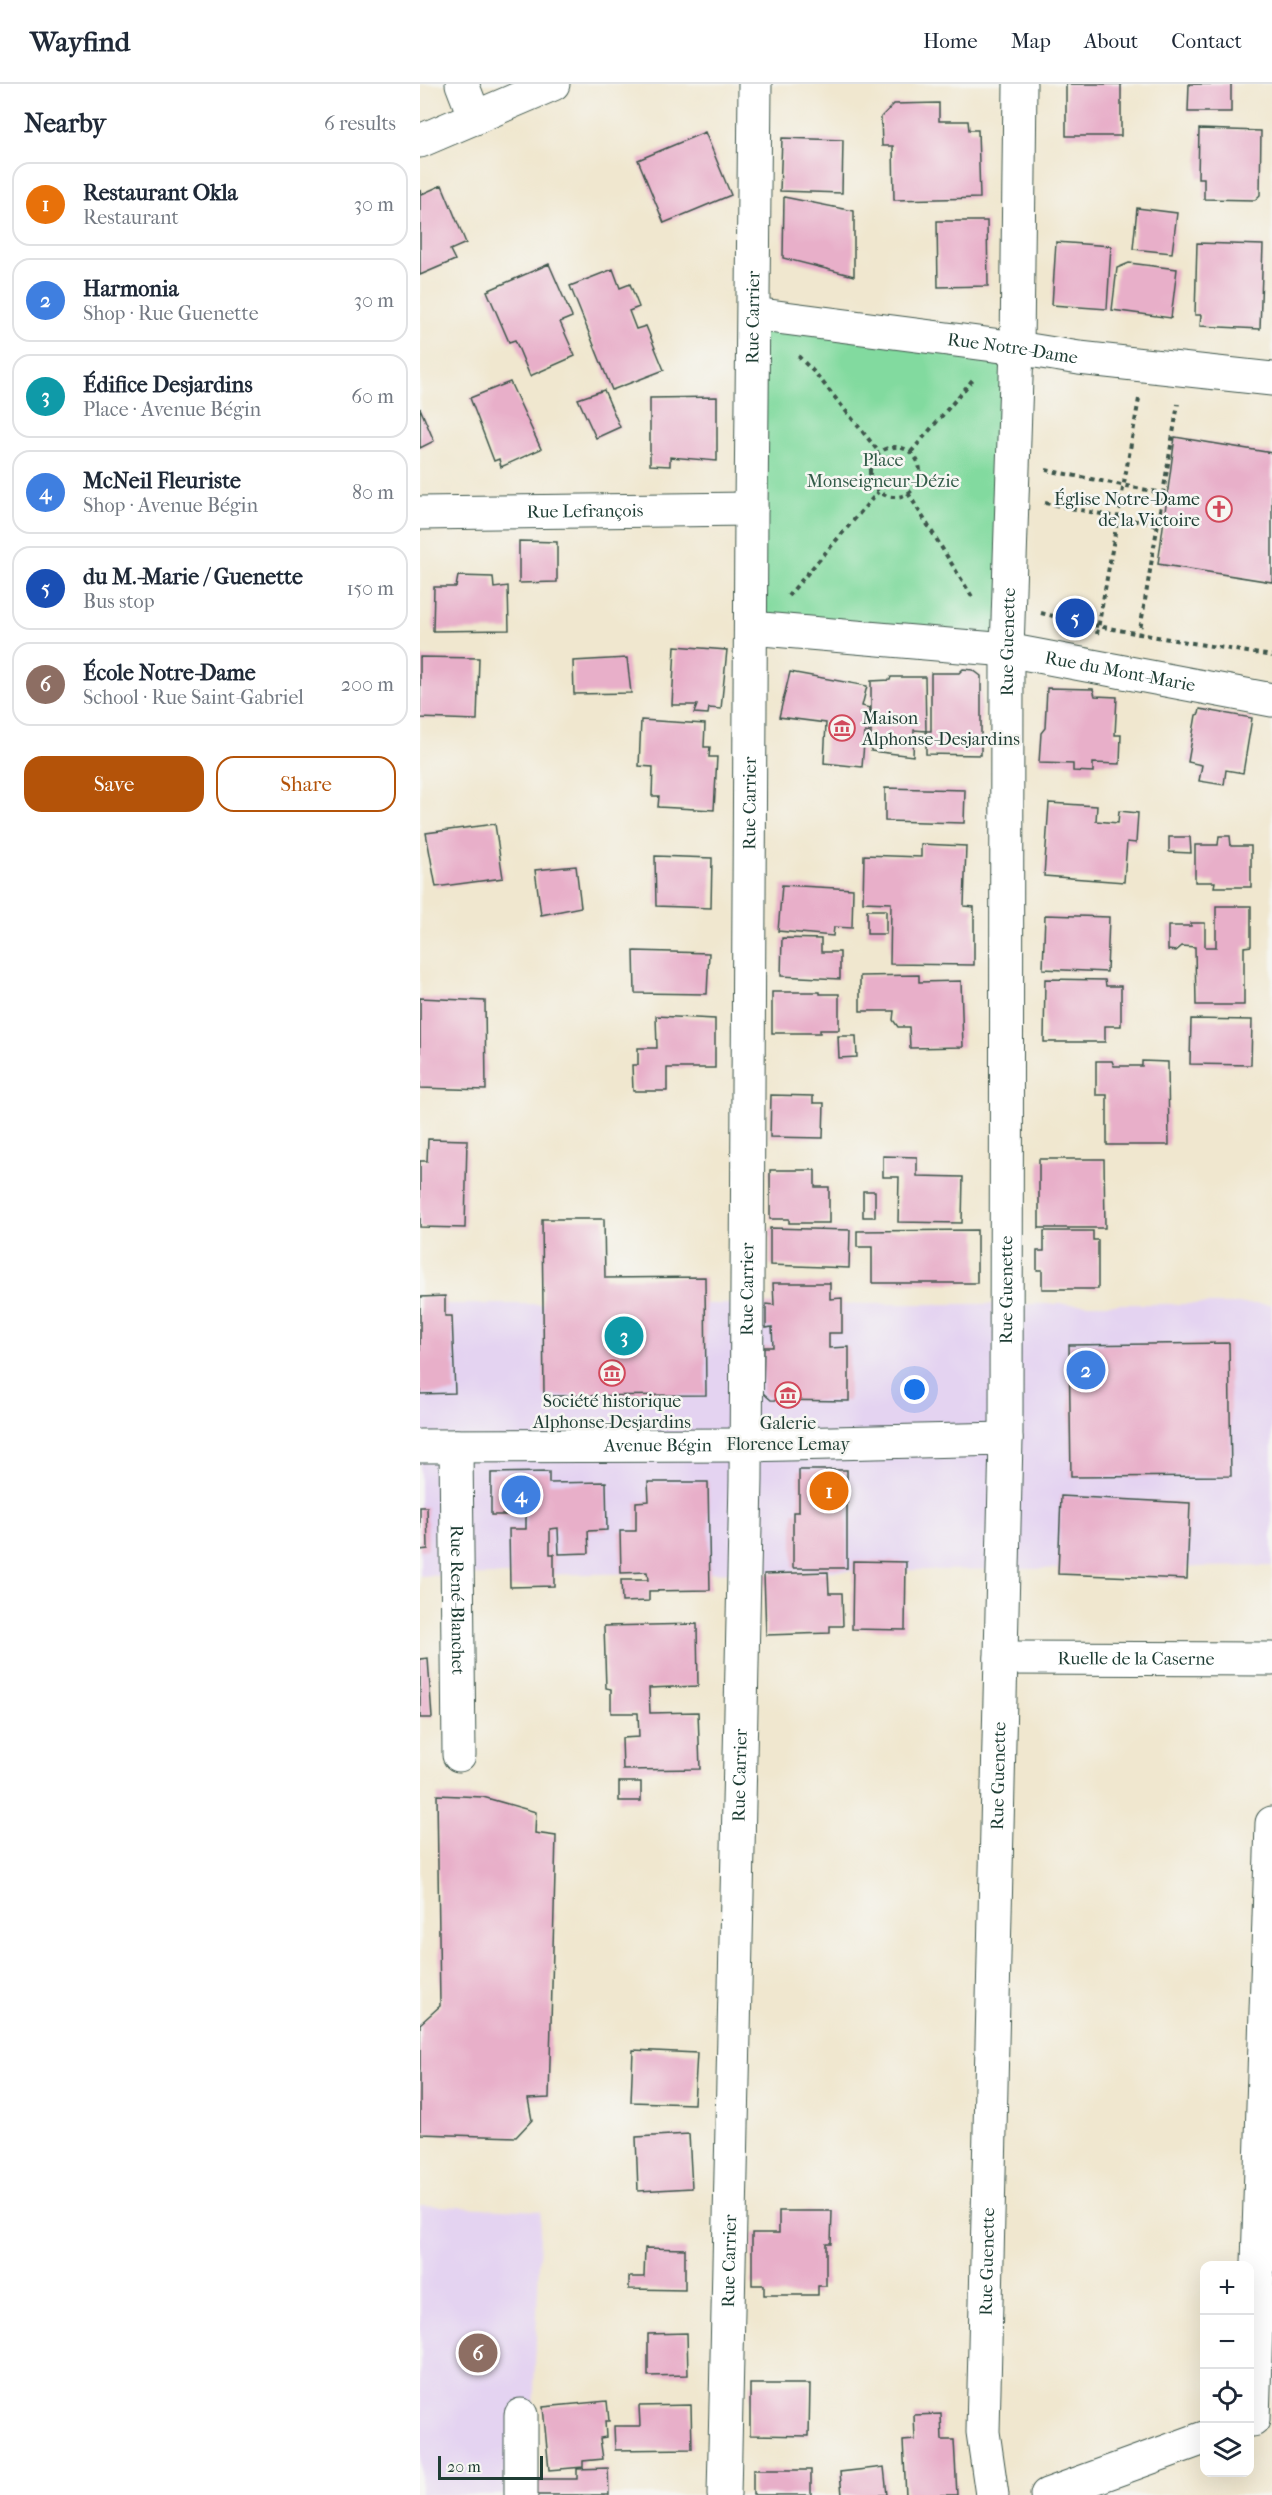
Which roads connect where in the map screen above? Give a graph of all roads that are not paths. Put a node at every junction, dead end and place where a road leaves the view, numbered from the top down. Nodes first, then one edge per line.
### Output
1 (462, 84) edge
2 (553, 84) edge
3 (756, 84) edge
4 (1020, 84) edge
5 (475, 118) junction
6 (420, 141) edge
7 (754, 314) junction
8 (1017, 348) junction
9 (1272, 379) edge
10 (751, 509) junction
11 (420, 513) edge
12 (751, 628) junction
13 (1007, 650) junction
14 (1272, 700) edge
15 (1006, 1439) junction
16 (746, 1445) junction
17 (420, 1446) edge
18 (456, 1446) junction
19 (1001, 1658) junction
20 (1272, 1659) edge
21 (459, 1755) dead end
22 (1272, 1824) edge
23 (521, 2415) dead end
24 (1258, 2418) edge
25 (1200, 2439) edge
26 (521, 2495) edge
27 (723, 2495) edge
28 (992, 2495) edge
29 (1047, 2495) edge

1 - 5 street
2 - 5 street
3 - 7 street, Rue Carrier
4 - 8 street, Rue Guenette
5 - 6 street
7 - 8 street, Rue Notre-Dame
7 - 10 street, Rue Carrier
8 - 9 street, Rue Notre-Dame
8 - 13 street, Rue Guenette
10 - 11 street, Rue Lefrançois
10 - 12 street, Rue Carrier
12 - 13 street, Rue du Mont-Marie
12 - 16 street, Rue Carrier
13 - 14 street, Rue du Mont-Marie
13 - 15 street, Rue Guenette
15 - 16 street, Avenue Bégin
15 - 19 street, Rue Guenette
16 - 18 street, Avenue Bégin
16 - 27 street, Rue Carrier
17 - 18 street, Avenue Bégin
18 - 21 street, Rue René-Blanchet
19 - 20 street, Ruelle de la Caserne
19 - 28 street, Rue Guenette
22 - 24 street
23 - 26 street
25 - 29 street

